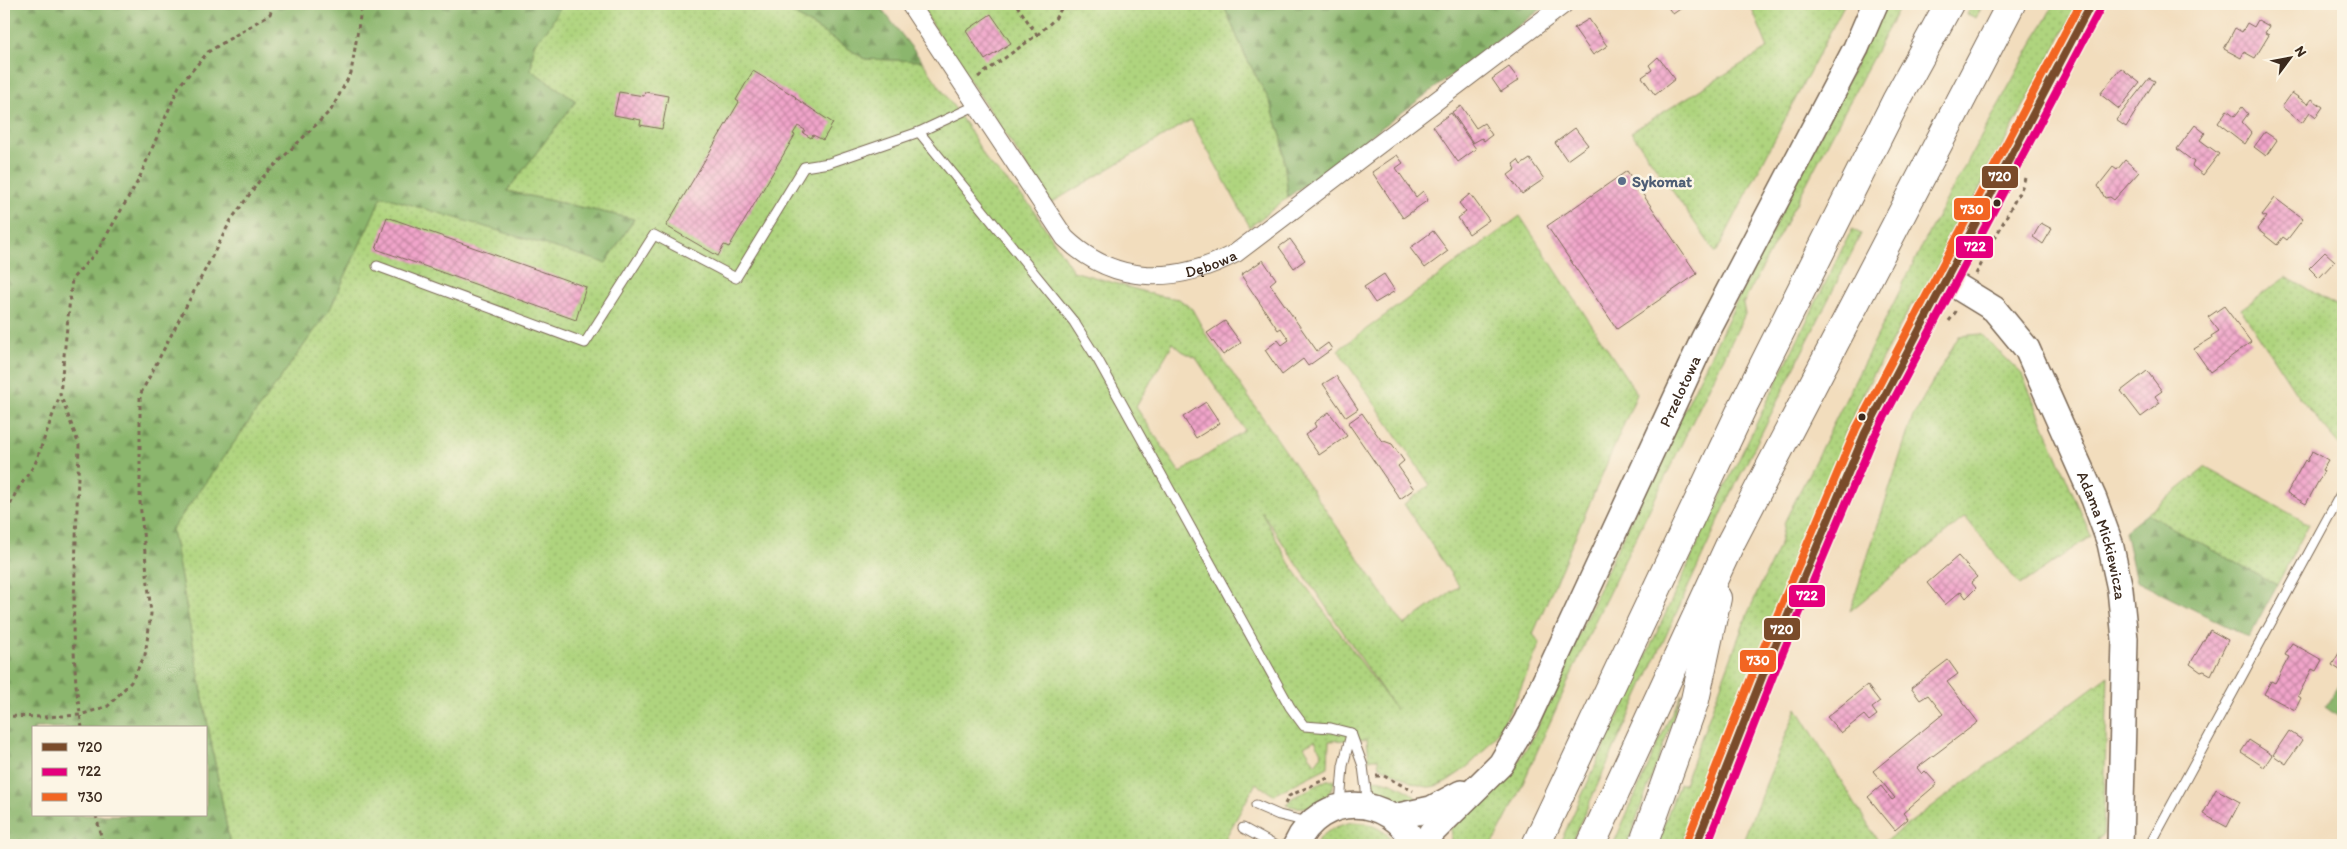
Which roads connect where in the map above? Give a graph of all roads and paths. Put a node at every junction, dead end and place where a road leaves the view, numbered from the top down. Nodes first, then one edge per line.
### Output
1 (274, 4) edge
2 (362, 4) edge
3 (910, 4) edge
4 (1016, 4) edge
5 (1064, 4) edge
6 (1564, 4) edge
7 (1875, 4) edge
8 (1949, 4) edge
9 (2011, 4) edge
10 (2091, 4) edge
11 (1037, 35) junction
12 (965, 86) junction
13 (977, 104) junction
14 (919, 132) junction
15 (2027, 170) dead end
16 (378, 266) dead end
17 (1945, 279) junction
18 (1967, 291) junction
19 (1948, 322) dead end
20 (60, 394) junction
21 (2343, 490) edge
22 (4, 520) edge
23 (1730, 544) junction
24 (80, 715) junction
25 (4, 716) edge
26 (82, 726) edge
27 (1351, 733) junction
28 (1487, 779) junction
29 (1256, 804) dead end
30 (1369, 806) junction
31 (1340, 807) junction
32 (96, 816) edge
33 (1394, 817) junction
34 (1311, 823) junction
35 (1244, 828) dead end
36 (103, 845) edge
37 (1274, 845) edge
38 (1296, 845) edge
39 (1415, 845) edge
40 (1424, 845) edge
41 (1536, 845) edge
42 (1591, 845) edge
43 (1642, 845) edge
44 (1696, 845) edge
45 (2120, 845) edge
46 (2150, 845) edge

1 - 20 path
2 - 24 path
3 - 12 street, Dębowa
4 - 11 path
5 - 11 path
6 - 13 street, Dębowa
7 - 28 street, Przelotowa
8 - 41 highway
9 - 23 highway
10 - 17 street
11 - 12 path
12 - 13 street, Dębowa
13 - 14 lane
14 - 16 lane
14 - 27 lane
15 - 18 path
17 - 18 street, Adama Mickiewicza
17 - 44 street
18 - 19 path
18 - 45 street, Adama Mickiewicza
20 - 22 path
20 - 24 path
21 - 46 lane
23 - 42 highway
23 - 43 highway
24 - 25 path
24 - 26 path
27 - 30 lane
27 - 31 lane
28 - 33 street, Przelotowa
28 - 40 street, Przelotowa
29 - 34 lane
30 - 31 street
30 - 33 street
31 - 34 street
32 - 36 path
33 - 39 street
34 - 38 street
35 - 37 lane

